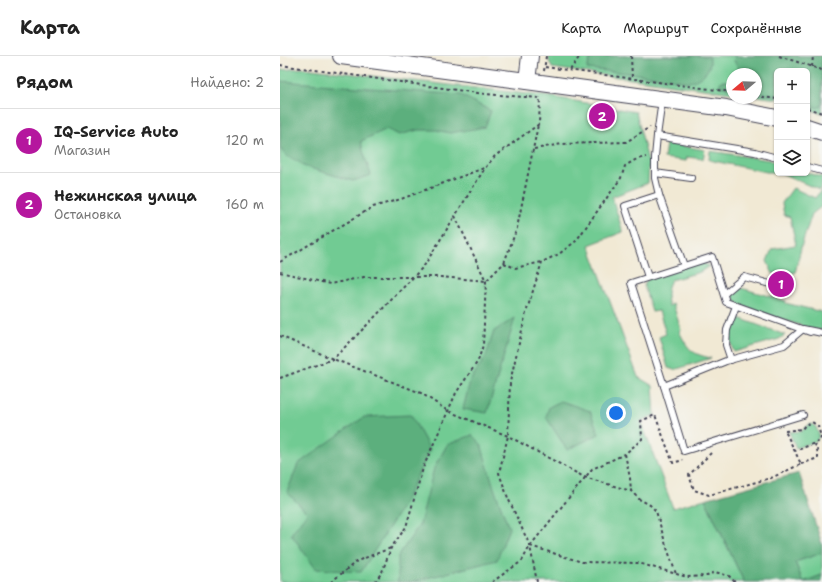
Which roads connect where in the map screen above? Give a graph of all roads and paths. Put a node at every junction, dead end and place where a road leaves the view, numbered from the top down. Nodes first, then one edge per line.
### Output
1 (341, 56) edge
2 (530, 56) edge
3 (546, 56) edge
4 (580, 56) edge
5 (631, 56) edge
6 (779, 56) edge
7 (813, 56) edge
8 (783, 57) edge
9 (387, 59) edge
10 (280, 65) edge
11 (812, 67) junction
12 (570, 70) junction
13 (822, 70) edge
14 (632, 78) junction
15 (527, 81) junction
16 (726, 91) edge
17 (762, 97) edge
18 (774, 99) edge
19 (662, 100) junction
20 (810, 109) edge
21 (822, 113) edge
22 (774, 117) edge
23 (539, 124) junction
24 (651, 127) dead end
25 (810, 128) edge
26 (822, 132) edge
27 (657, 136) junction
28 (534, 149) junction
29 (655, 157) junction
30 (774, 157) edge
31 (485, 168) junction
32 (810, 168) edge
33 (822, 171) edge
34 (655, 173) junction
35 (691, 178) dead end
36 (660, 195) junction
37 (455, 216) junction
38 (280, 262) edge
39 (542, 262) junction
40 (504, 263) junction
41 (684, 266) junction
42 (280, 272) edge
43 (414, 277) junction
44 (648, 278) junction
45 (486, 281) junction
46 (770, 284) dead end
47 (724, 294) junction
48 (736, 306) junction
49 (810, 332) junction
50 (822, 333) edge
51 (280, 336) edge
52 (333, 359) junction
53 (731, 360) junction
54 (280, 378) edge
55 (664, 386) junction
56 (448, 411) junction
57 (803, 415) dead end
58 (780, 430) dead end
59 (785, 431) junction
60 (508, 436) junction
61 (815, 444) junction
62 (795, 451) junction
63 (706, 453) dead end
64 (625, 454) junction
65 (686, 459) dead end
66 (801, 464) junction
67 (584, 477) junction
68 (631, 491) junction
69 (530, 546) junction
70 (391, 548) junction
71 (676, 574) junction
72 (331, 582) edge
73 (375, 582) edge
74 (492, 582) edge
75 (537, 582) edge
76 (735, 582) edge

1 - 9 street
2 - 15 street
3 - 12 path
4 - 12 path
5 - 14 path
6 - 8 path
7 - 11 path
8 - 11 path
9 - 15 street
10 - 23 path
11 - 13 path
12 - 14 path
14 - 16 path
15 - 19 street
17 - 18 path
19 - 22 street
19 - 27 lane
20 - 21 path
23 - 28 path
23 - 31 path
24 - 28 path
25 - 26 street
27 - 29 lane
27 - 30 lane
28 - 40 path
29 - 34 lane
29 - 39 path
31 - 37 path
31 - 38 path
32 - 33 lane
34 - 35 lane
34 - 36 lane
36 - 41 lane
36 - 44 lane
37 - 43 path
37 - 45 path
39 - 40 path
39 - 60 path
40 - 45 path
41 - 44 lane
41 - 47 lane
42 - 43 path
43 - 45 path
43 - 52 path
44 - 55 lane
45 - 56 path
46 - 47 lane
47 - 48 lane
48 - 49 lane
48 - 53 lane
49 - 50 lane
49 - 53 lane
51 - 52 path
52 - 54 path
52 - 56 path
53 - 55 lane
55 - 57 lane
56 - 60 path
56 - 70 path
58 - 59 path
59 - 61 path
59 - 62 path
60 - 67 path
60 - 69 path
61 - 62 path
61 - 66 path
62 - 66 path
63 - 66 path
64 - 65 path
64 - 67 path
64 - 68 path
67 - 68 path
67 - 69 path
68 - 71 path
69 - 71 path
69 - 74 path
69 - 75 path
70 - 72 path
70 - 73 path
71 - 76 path

